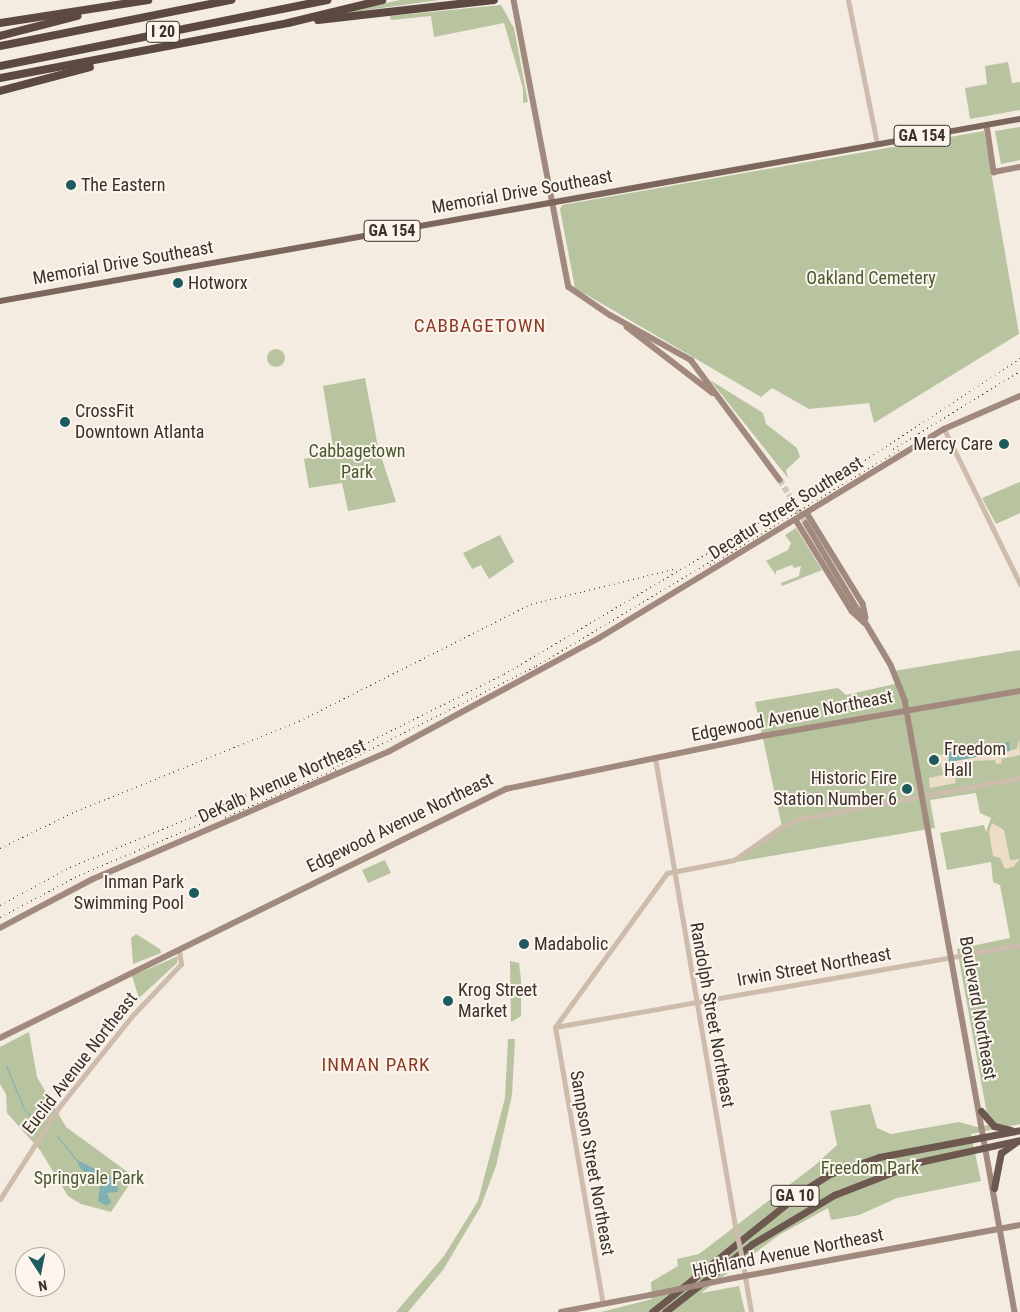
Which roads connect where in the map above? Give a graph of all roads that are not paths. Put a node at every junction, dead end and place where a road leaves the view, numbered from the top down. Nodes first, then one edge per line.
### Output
1 (148, 0) edge
2 (231, 0) edge
3 (327, 0) edge
4 (382, 0) edge
5 (494, 0) edge
6 (514, 0) edge
7 (848, 0) edge
8 (471, 1) edge
9 (125, 4) junction
10 (0, 23) edge
11 (288, 23) junction
12 (0, 36) edge
13 (0, 46) edge
14 (128, 55) junction
15 (0, 66) edge
16 (0, 78) edge
17 (0, 91) edge
18 (1020, 119) edge
19 (987, 125) junction
20 (876, 144) junction
21 (1020, 167) edge
22 (552, 201) junction
23 (0, 301) edge
24 (618, 320) junction
25 (717, 395) junction
26 (1020, 396) edge
27 (944, 429) junction
28 (780, 480) tunnel mouth
29 (807, 513) junction
30 (796, 520) junction
31 (806, 523) tunnel mouth
32 (1020, 584) edge
33 (868, 625) junction
34 (572, 653) joint
35 (1020, 691) edge
36 (908, 710) junction
37 (655, 758) junction
38 (1020, 778) edge
39 (924, 796) junction
40 (674, 871) junction
41 (0, 928) edge
42 (1020, 945) edge
43 (179, 949) junction
44 (953, 956) junction
45 (696, 1002) junction
46 (555, 1027) junction
47 (0, 1038) edge
48 (981, 1111) junction
49 (1018, 1130) edge
50 (985, 1136) junction
51 (1020, 1140) edge
52 (987, 1146) junction
53 (994, 1188) junction
54 (0, 1200) edge
55 (1020, 1225) edge
56 (1001, 1228) junction
57 (744, 1276) junction
58 (603, 1304) junction
59 (561, 1312) edge
60 (652, 1312) edge
61 (665, 1312) edge
62 (751, 1312) edge
63 (1015, 1312) edge

1 - 9 highway
2 - 13 highway, I 20
3 - 15 highway, I 20
4 - 11 highway
5 - 8 highway
6 - 22 main road
7 - 20 street
8 - 11 highway
9 - 10 highway
9 - 12 highway
11 - 14 highway
14 - 16 highway
14 - 17 highway
18 - 19 main road, Memorial Drive Southeast / GA 154
19 - 20 main road, Memorial Drive Southeast / GA 154
19 - 21 main road
20 - 22 main road, Memorial Drive Southeast / GA 154
22 - 23 main road, Memorial Drive Southeast / GA 154
22 - 24 main road
24 - 25 main road
24 - 25 main road
25 - 28 main road
26 - 27 main road, Decatur Street Southeast
27 - 29 main road, Decatur Street Southeast
27 - 32 street
29 - 30 main road, Decatur Street Southeast
29 - 33 main road
30 - 33 main road
30 - 34 main road, Decatur Street Southeast
31 - 33 main road
33 - 36 main road, Boulevard Northeast
34 - 41 main road, DeKalb Avenue Northeast
35 - 36 main road, Edgewood Avenue Northeast
36 - 37 main road, Edgewood Avenue Northeast
36 - 39 main road, Boulevard Northeast
37 - 40 street, Randolph Street Northeast
37 - 43 main road, Edgewood Avenue Northeast
38 - 39 street
39 - 40 street
39 - 44 main road, Boulevard Northeast
40 - 45 street, Randolph Street Northeast
40 - 46 street
42 - 44 street, Irwin Street Northeast
43 - 47 main road, Edgewood Avenue Northeast
43 - 54 street, Euclid Avenue Northeast
44 - 45 street, Irwin Street Northeast
44 - 48 main road, Boulevard Northeast
45 - 46 street, Irwin Street Northeast
45 - 57 street, Randolph Street Northeast, bridge
46 - 58 street, Sampson Street Northeast
48 - 49 highway
48 - 50 main road, Boulevard Northeast
49 - 50 highway, GA 10
50 - 52 main road, Boulevard Northeast
50 - 60 highway, GA 10
51 - 52 highway, GA 10
51 - 53 highway
52 - 53 main road, Boulevard Northeast
52 - 61 highway, GA 10
53 - 56 main road, Boulevard Northeast
55 - 56 main road, Highland Avenue Northeast
56 - 57 main road, Highland Avenue Northeast
56 - 63 main road, Boulevard Northeast
57 - 58 main road, Highland Avenue Northeast, bridge
57 - 62 street, Randolph Street Northeast
58 - 59 main road, Highland Avenue Northeast

